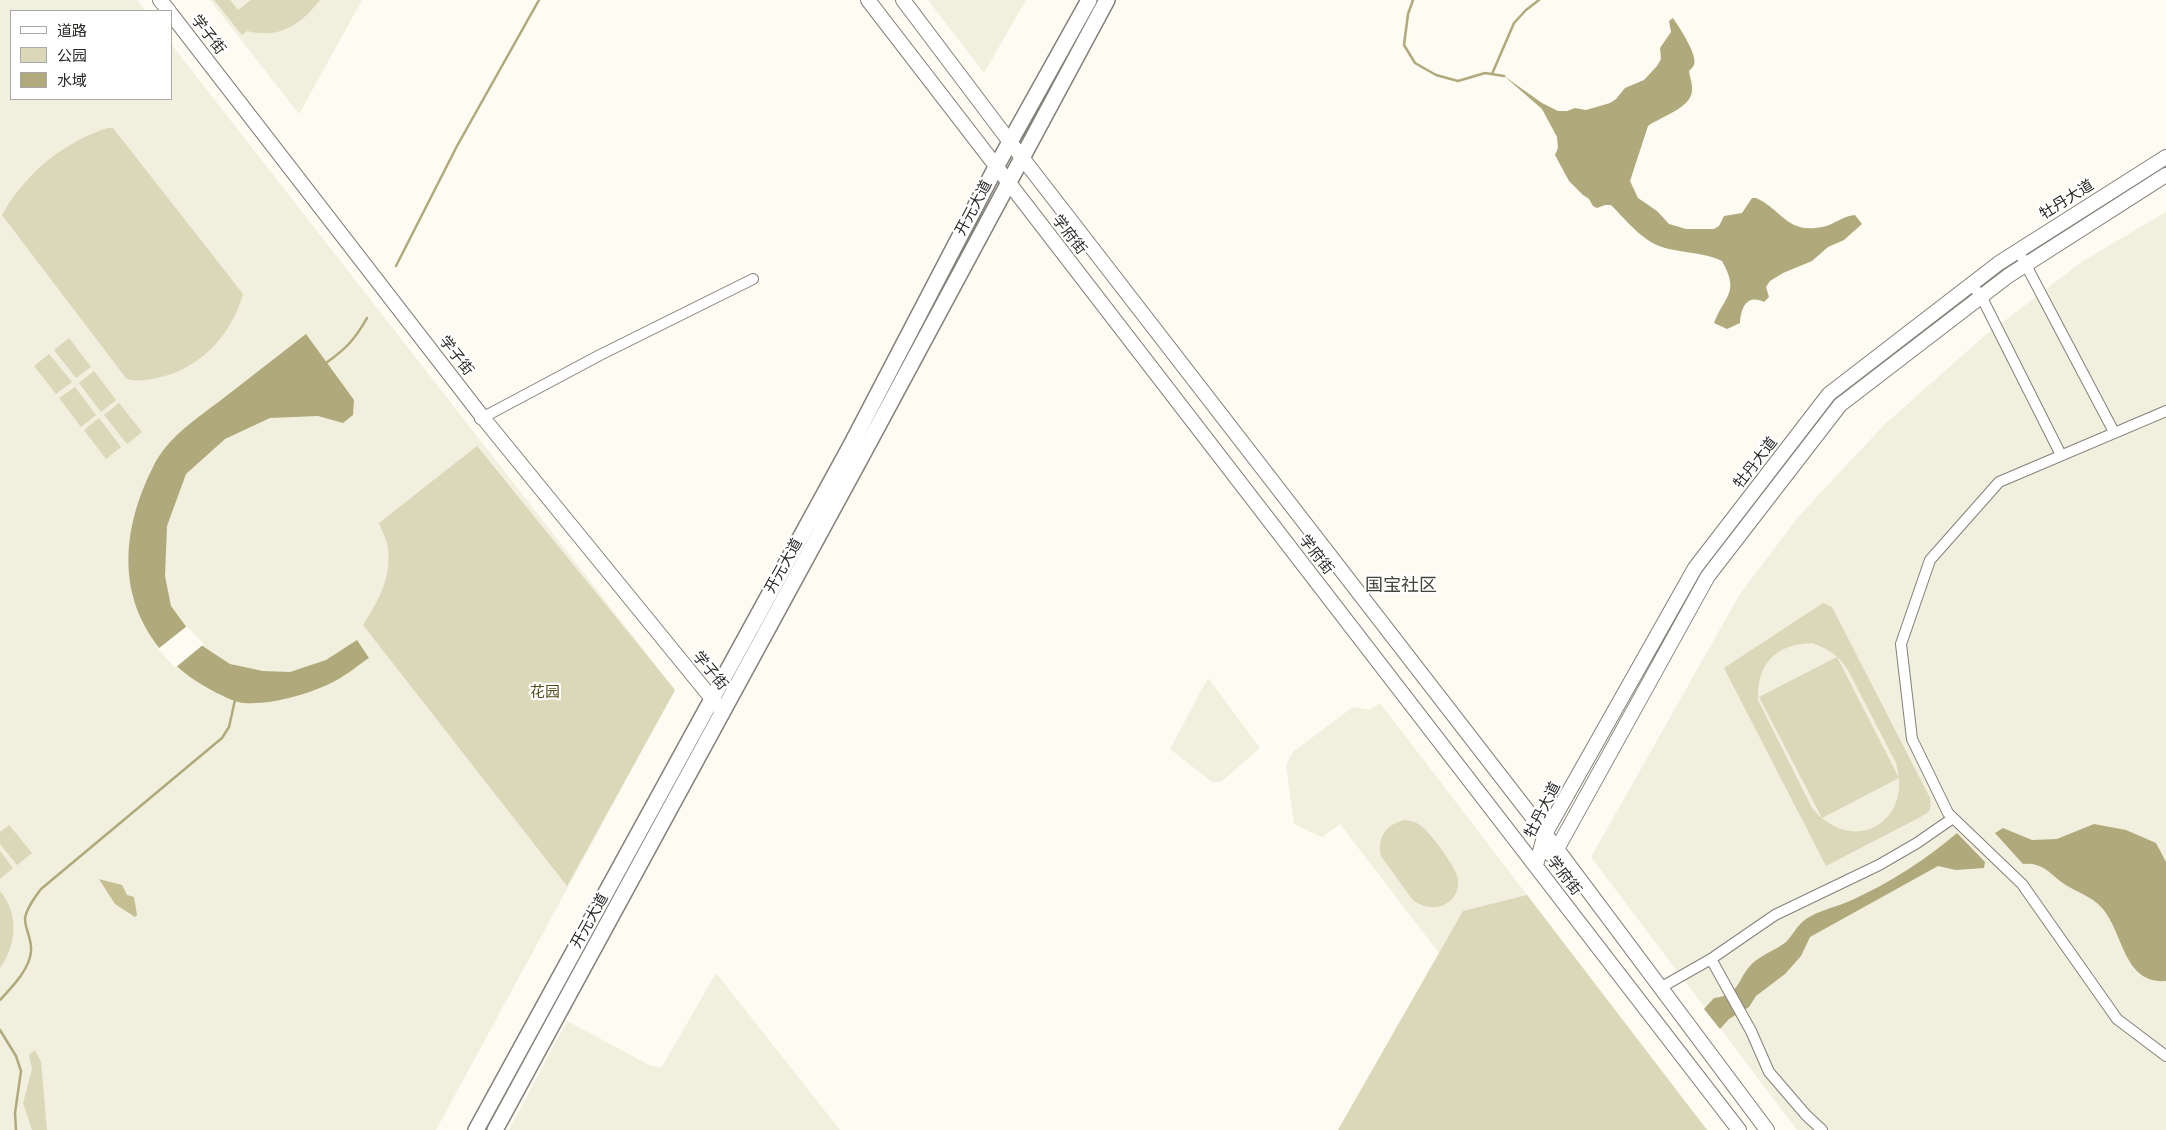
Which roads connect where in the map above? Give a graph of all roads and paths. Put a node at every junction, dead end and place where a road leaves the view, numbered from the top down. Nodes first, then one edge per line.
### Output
1 (155, 0) edge
2 (160, 0) edge
3 (868, 0) edge
4 (903, 0) edge
5 (1089, 0) edge
6 (1107, 0) edge
7 (163, 10) edge
8 (168, 10) edge
9 (172, 16) edge
10 (172, 22) edge
11 (1010, 142) junction
12 (1022, 157) junction
13 (2166, 157) edge
14 (996, 167) junction
15 (2166, 175) edge
16 (1008, 183) junction
17 (2018, 250) junction
18 (2026, 264) junction
19 (753, 279) dead end
20 (1971, 284) junction
21 (1981, 296) junction
22 (2166, 412) edge
23 (481, 418) junction
24 (2114, 432) junction
25 (2060, 455) junction
26 (711, 701) junction
27 (722, 713) junction
28 (1953, 818) junction
29 (1545, 834) junction
30 (1557, 849) junction
31 (1536, 865) junction
32 (1711, 959) junction
33 (1660, 988) junction
34 (2166, 1056) edge
35 (1753, 1112) junction
36 (1738, 1128) edge
37 (476, 1130) edge
38 (495, 1130) edge
39 (1767, 1130) edge
40 (1822, 1130) edge

1 - 7 main road
2 - 8 main road, 学子街
3 - 14 main road, 学府街
4 - 11 main road, 学府街
5 - 11 main road, 开元大道
6 - 12 main road, 开元大道
9 - 23 main road, 学子街
10 - 23 main road, 学子街
11 - 12 main road, 学府街
11 - 14 main road, 开元大道
12 - 16 main road, 开元大道
12 - 29 main road, 学府街
13 - 17 main road, 牡丹大道
14 - 16 main road, 学府街
14 - 26 main road, 开元大道
15 - 18 main road, 牡丹大道
16 - 27 main road, 开元大道
16 - 31 main road, 学府街
17 - 18 street
17 - 20 main road, 牡丹大道
18 - 21 main road, 牡丹大道
18 - 24 street
19 - 23 street
20 - 21 street
20 - 29 main road, 牡丹大道
21 - 25 street
21 - 30 main road, 牡丹大道
22 - 24 street
23 - 26 main road, 学子街
24 - 25 street
25 - 28 street
26 - 27 main road, 学子街
26 - 37 main road, 开元大道
27 - 38 main road, 开元大道
28 - 32 street
28 - 34 street
29 - 30 main road, 学府街
29 - 31 main road, 牡丹大道
30 - 31 main road, 牡丹大道
30 - 33 main road, 学府街
31 - 36 main road, 学府街
32 - 33 street
32 - 40 street
33 - 35 main road, 学府街
35 - 36 main road
35 - 39 main road, 学府街

